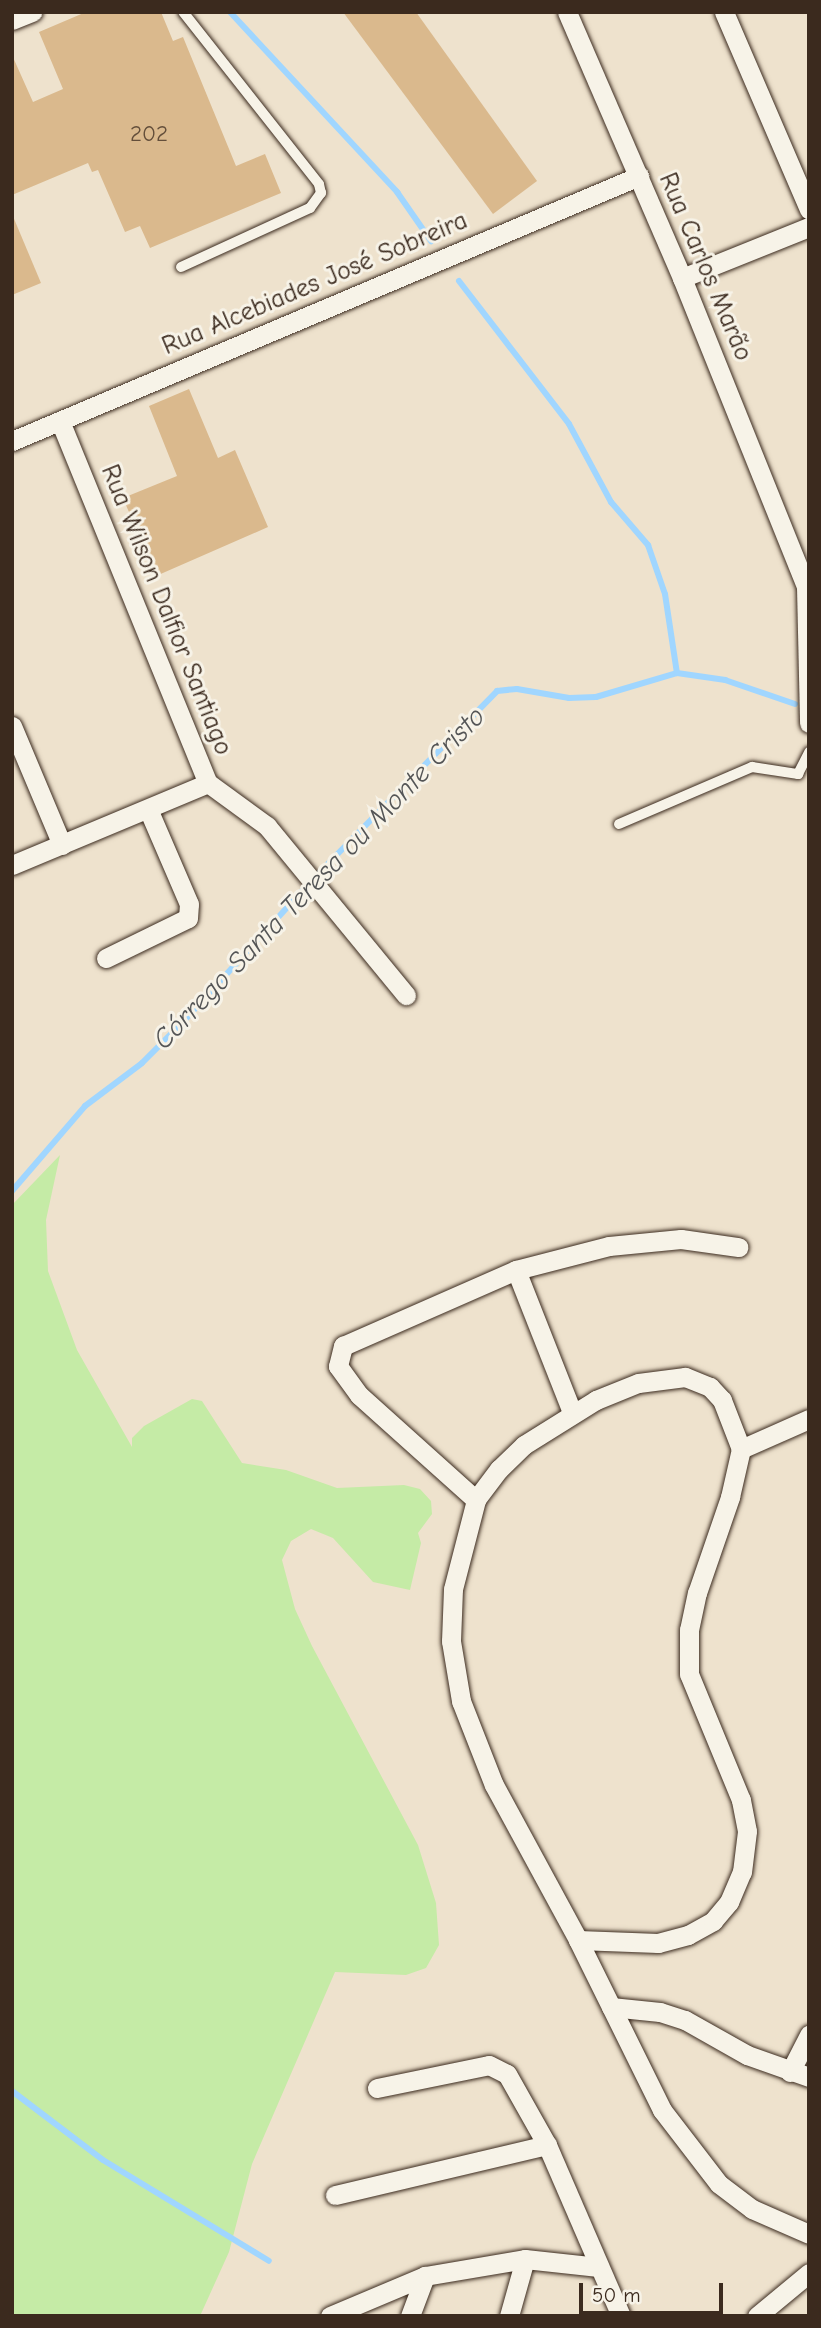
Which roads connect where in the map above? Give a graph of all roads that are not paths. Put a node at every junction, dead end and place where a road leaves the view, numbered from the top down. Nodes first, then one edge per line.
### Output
1 (32, 12) edge
2 (183, 12) edge
3 (567, 12) edge
4 (724, 12) edge
5 (12, 20) edge
6 (639, 176) junction
7 (809, 209) edge
8 (809, 227) edge
9 (181, 267) dead end
10 (682, 278) junction
11 (60, 421) junction
12 (12, 441) edge
13 (808, 589) edge
14 (809, 723) edge
15 (12, 726) edge
16 (809, 752) edge
17 (208, 783) junction
18 (148, 809) junction
19 (619, 824) dead end
20 (62, 845) junction
21 (12, 866) edge
22 (106, 958) dead end
23 (406, 995) dead end
24 (738, 1247) dead end
25 (516, 1270) junction
26 (572, 1412) junction
27 (809, 1419) edge
28 (741, 1449) junction
29 (476, 1500) junction
30 (578, 1940) junction
31 (611, 2007) junction
32 (809, 2035) edge
33 (799, 2075) edge
34 (377, 2088) dead end
35 (547, 2146) junction
36 (335, 2195) dead end
37 (809, 2234) edge
38 (526, 2259) junction
39 (599, 2267) junction
40 (809, 2273) edge
41 (425, 2276) junction
42 (617, 2313) edge
43 (331, 2316) edge
44 (410, 2316) edge
45 (509, 2316) edge
46 (757, 2316) edge

1 - 5 street
2 - 9 lane
3 - 6 street, Rua Carlos Marão
4 - 7 street
6 - 10 street, Rua Carlos Marão
6 - 11 street, Rua Alcebiades José Sobreira
8 - 10 street
10 - 13 street, Rua Carlos Marão
11 - 12 street, Rua Alcebiades José Sobreira
11 - 17 street, Rua Wilson Dalfior Santiago
13 - 14 street
15 - 20 street
16 - 19 lane
17 - 18 street
17 - 23 street, Rua Wilson Dalfior Santiago
18 - 20 street
18 - 22 street
20 - 21 street
24 - 25 street
25 - 26 street
25 - 29 street
26 - 28 street
26 - 29 street
27 - 28 street
28 - 30 street
29 - 30 street
30 - 31 street
31 - 33 street
31 - 37 street
32 - 33 street
34 - 35 street
35 - 36 street
35 - 39 street
38 - 39 street
38 - 41 street
38 - 45 street
39 - 42 street
40 - 46 street
41 - 43 street
41 - 44 street

